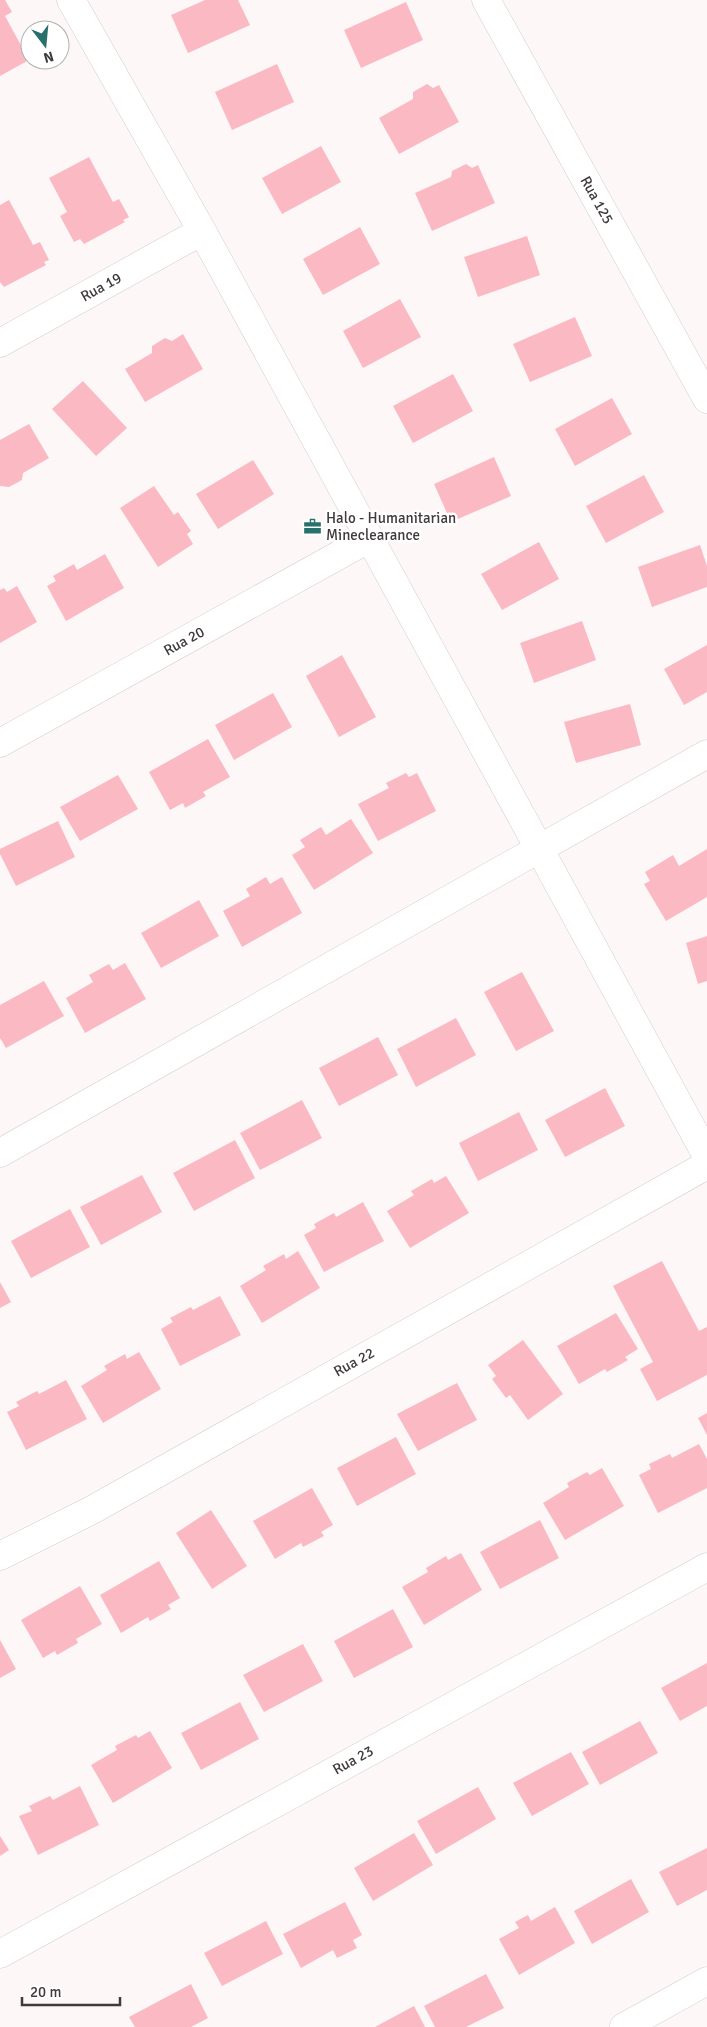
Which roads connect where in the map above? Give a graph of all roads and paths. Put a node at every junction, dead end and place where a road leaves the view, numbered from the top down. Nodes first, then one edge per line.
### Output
1 (71, 0) edge
2 (486, 0) edge
3 (202, 231) junction
4 (0, 343) edge
5 (707, 399) edge
6 (368, 538) junction
7 (0, 742) edge
8 (707, 754) edge
9 (539, 848) junction
10 (0, 1153) edge
11 (707, 1156) edge
12 (707, 1165) edge
13 (0, 1556) edge
14 (707, 1567) edge
15 (0, 1954) edge
16 (707, 1981) edge
17 (624, 2027) edge

1 - 3 street
2 - 5 street, Rua 125
3 - 4 street, Rua 19
3 - 6 street
6 - 7 street, Rua 20
6 - 9 street
8 - 9 street
9 - 10 street
9 - 11 street
12 - 13 street, Rua 22
14 - 15 street, Rua 23
16 - 17 street

